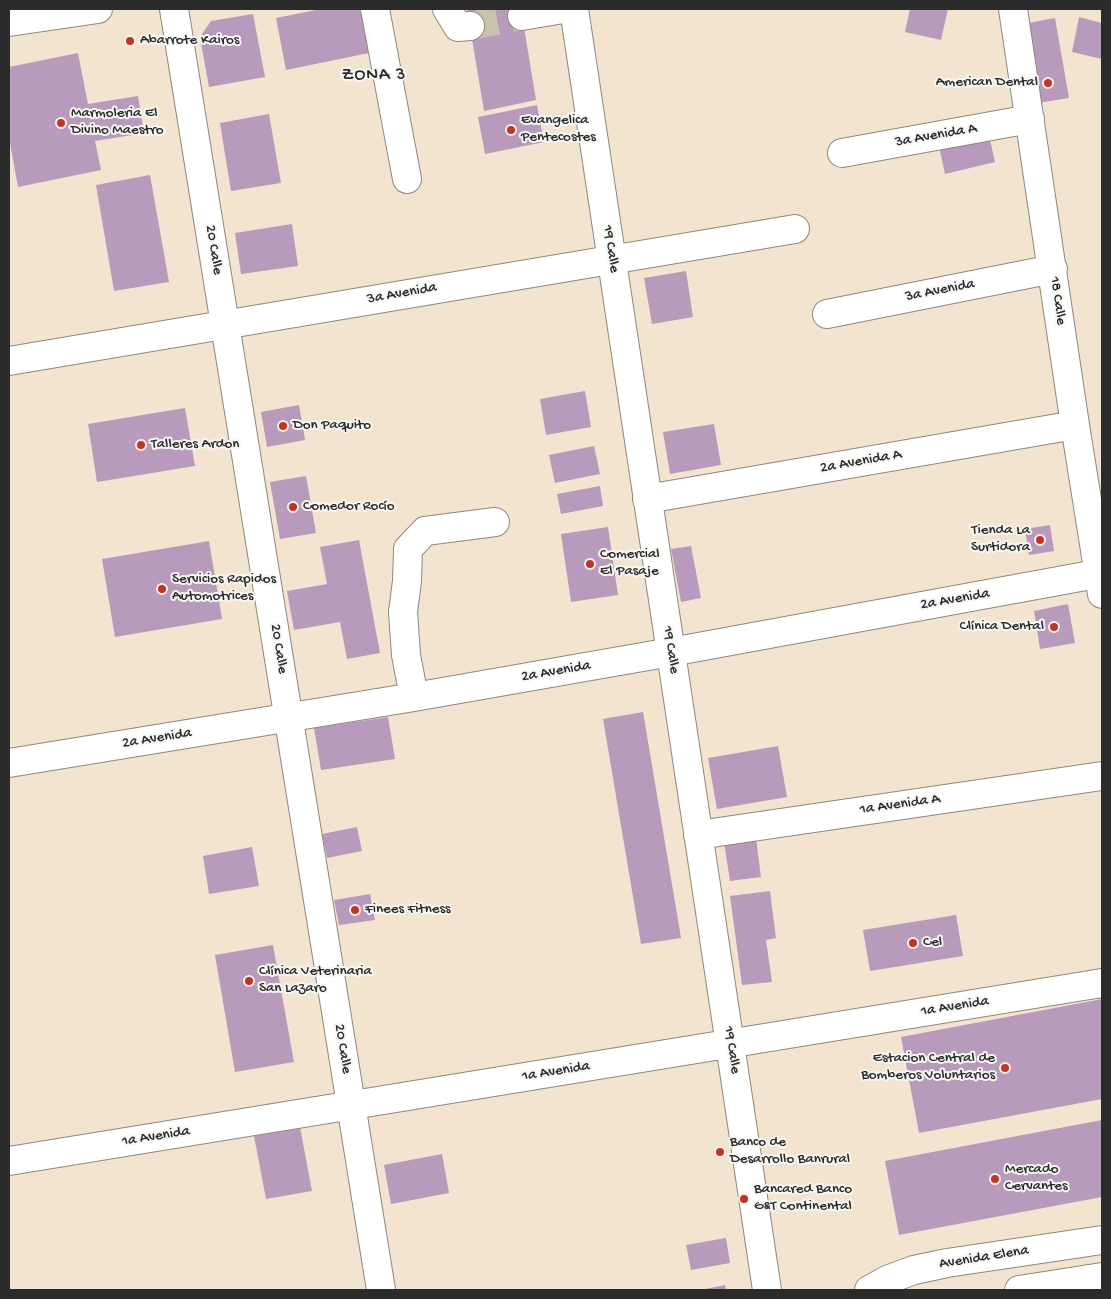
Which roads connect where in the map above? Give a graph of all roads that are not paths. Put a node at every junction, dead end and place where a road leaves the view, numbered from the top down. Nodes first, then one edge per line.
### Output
1 (98, 9) edge
2 (174, 9) edge
3 (375, 9) edge
4 (448, 9) edge
5 (563, 9) edge
6 (574, 9) edge
7 (1014, 9) edge
8 (526, 13) tunnel mouth
9 (9, 22) edge
10 (470, 26) tunnel mouth
11 (1030, 119) junction
12 (842, 152) dead end
13 (407, 179) dead end
14 (796, 229) dead end
15 (612, 259) junction
16 (1053, 269) junction
17 (827, 314) dead end
18 (225, 324) junction
19 (9, 361) edge
20 (1075, 426) junction
21 (647, 499) junction
22 (495, 522) dead end
23 (1101, 580) edge
24 (670, 652) junction
25 (414, 697) junction
26 (289, 718) junction
27 (9, 763) edge
28 (1102, 776) edge
29 (698, 835) junction
30 (1102, 983) edge
31 (730, 1044) junction
32 (352, 1105) junction
33 (9, 1161) edge
34 (1102, 1240) edge
35 (1102, 1277) edge
36 (381, 1290) edge
37 (767, 1290) edge
38 (869, 1290) edge
39 (1020, 1290) edge

1 - 9 street
2 - 18 street, 20 Calle
3 - 13 street
4 - 10 street
5 - 8 street
6 - 15 street, 19 Calle
7 - 11 street, 18 Calle
11 - 12 street, 3a Avenida A
11 - 16 street, 18 Calle
14 - 15 street, 3a Avenida
15 - 18 street, 3a Avenida
15 - 21 street, 19 Calle
16 - 17 street, 3a Avenida
16 - 20 street, 18 Calle
18 - 19 street, 3a Avenida
18 - 26 street, 20 Calle
20 - 21 street, 2a Avenida A
20 - 23 street, 18 Calle
21 - 24 street, 19 Calle
22 - 25 street
23 - 24 street, 2a Avenida
24 - 25 street, 2a Avenida
24 - 29 street, 19 Calle
25 - 26 street, 2a Avenida
26 - 27 street, 2a Avenida
26 - 32 street, 20 Calle
28 - 29 street, 1a Avenida A
29 - 31 street, 19 Calle
30 - 31 street, 1a Avenida
31 - 32 street, 1a Avenida
31 - 37 street, 19 Calle
32 - 33 street, 1a Avenida
32 - 36 street, 20 Calle
34 - 38 street, Avenida Elena
35 - 39 street

